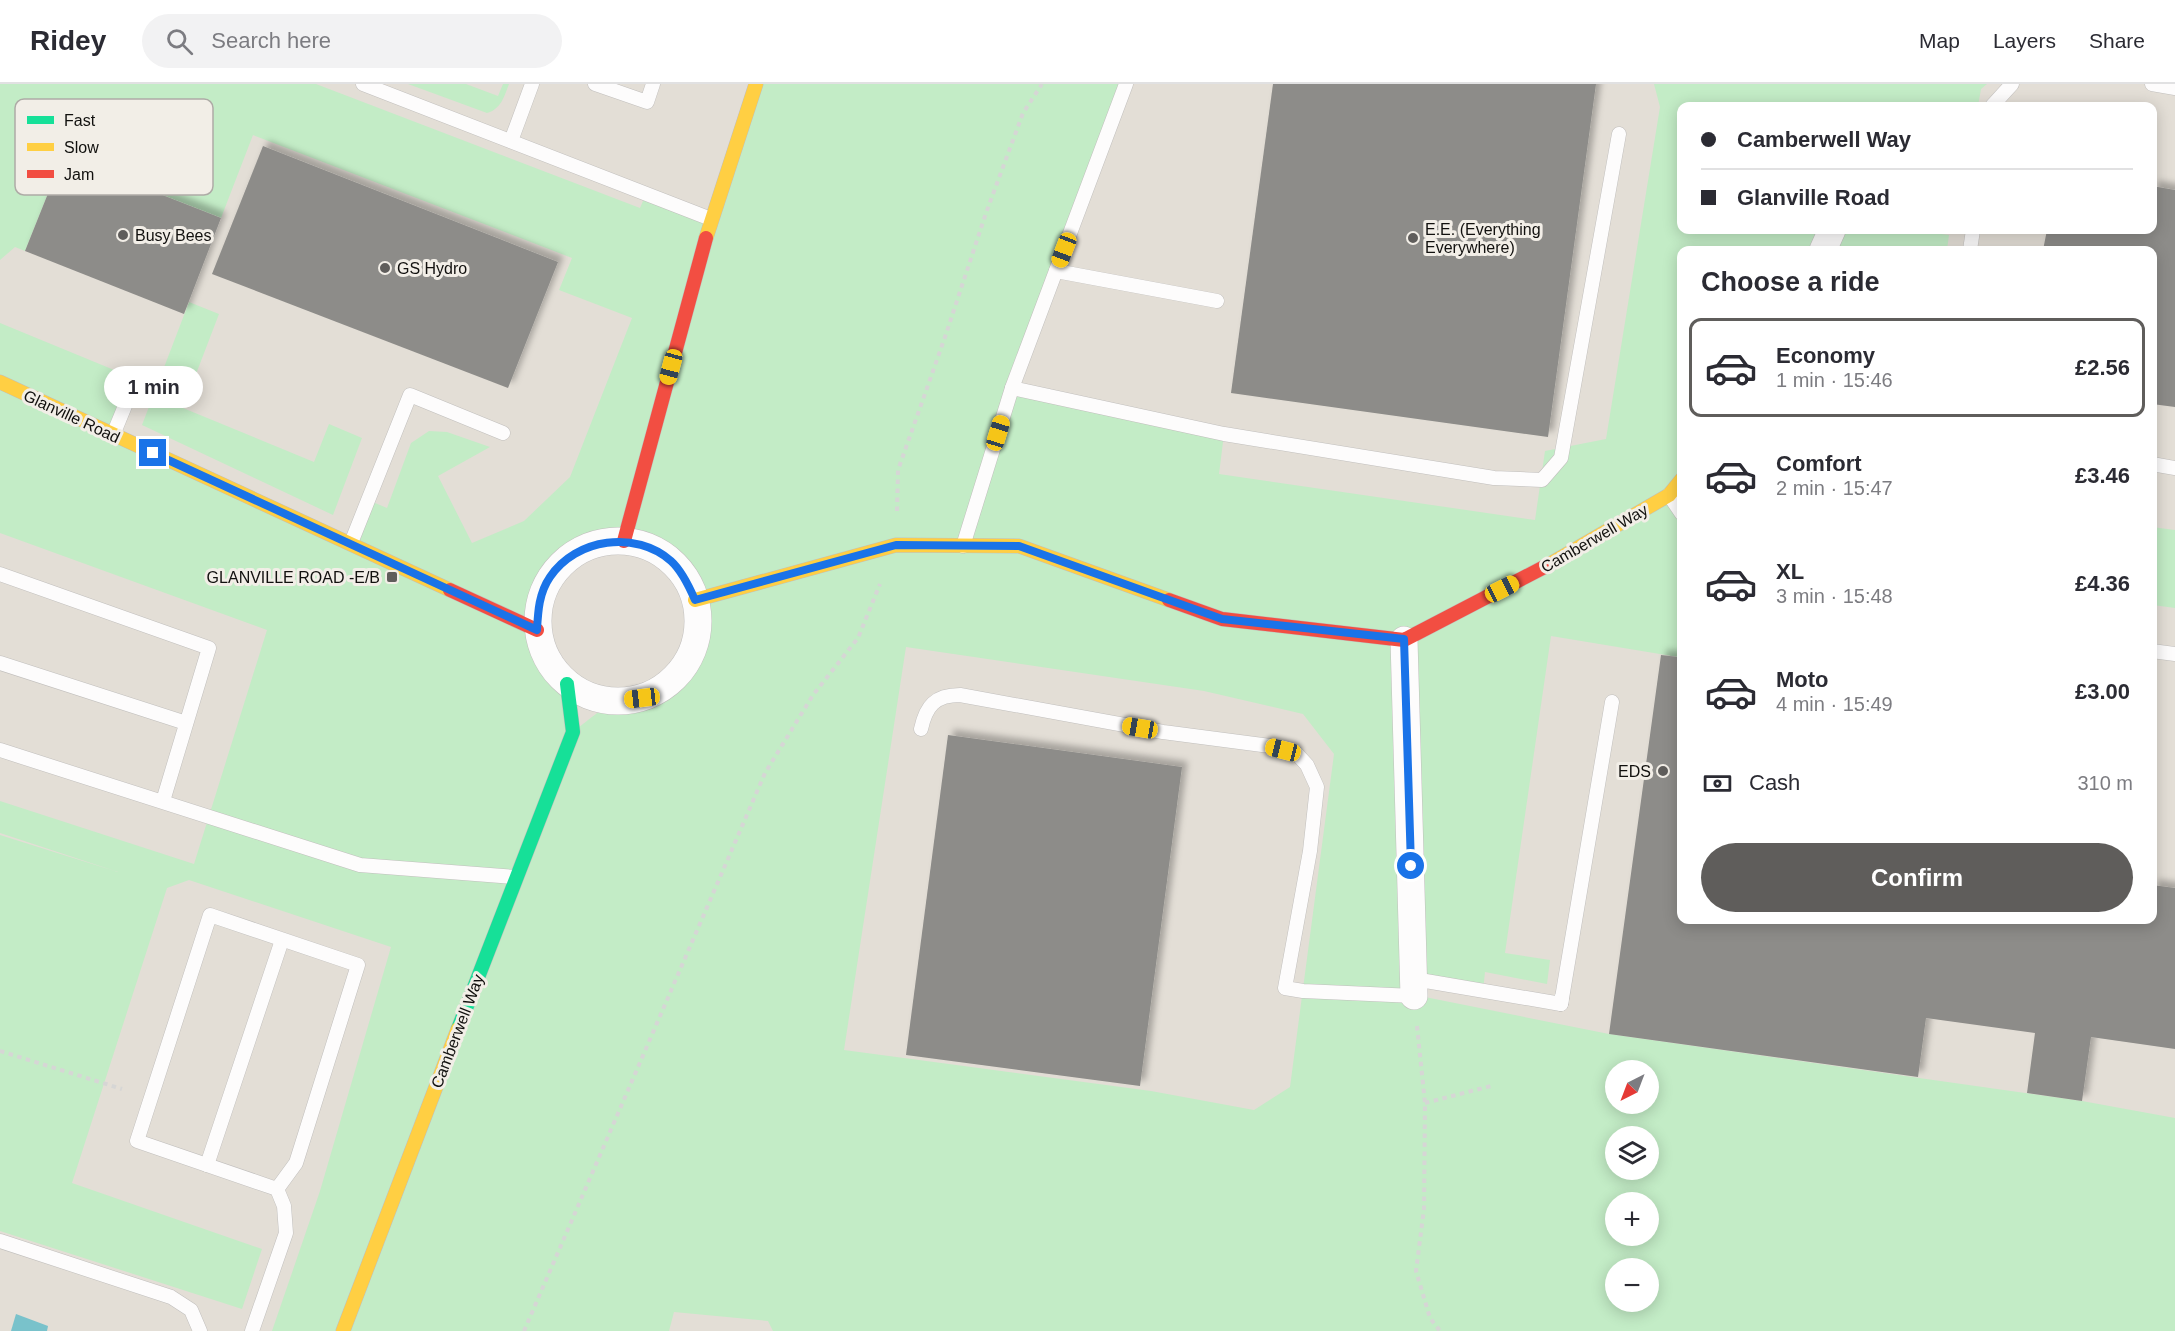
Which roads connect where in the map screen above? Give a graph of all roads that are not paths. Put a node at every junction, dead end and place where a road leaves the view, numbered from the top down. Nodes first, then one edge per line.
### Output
1 (363, 84) edge
2 (532, 84) edge
3 (595, 84) edge
4 (653, 84) edge
5 (756, 84) edge
6 (1126, 84) edge
7 (2012, 84) edge
8 (2152, 84) edge
9 (2175, 88) edge
10 (1996, 102) edge
11 (1619, 134) dead end
12 (511, 141) junction
13 (711, 219) junction
14 (1056, 271) junction
15 (1217, 301) dead end
16 (136, 379) dead end
17 (0, 382) edge
18 (1012, 388) junction
19 (503, 433) dead end
20 (113, 435) junction
21 (2157, 465) edge
22 (2175, 468) edge
23 (1677, 485) edge
24 (1669, 495) junction
25 (1677, 507) edge
26 (624, 541) junction
27 (351, 543) junction
28 (963, 546) junction
29 (0, 574) edge
30 (695, 600) junction
31 (537, 630) junction
32 (1404, 639) junction
33 (2157, 652) edge
34 (2175, 654) edge
35 (0, 663) edge
36 (567, 684) junction
37 (615, 702) junction
38 (1612, 702) dead end
39 (186, 723) junction
40 (921, 729) dead end
41 (573, 732) junction
42 (0, 750) edge
43 (163, 801) junction
44 (516, 877) junction
45 (282, 940) junction
46 (1567, 962) dead end
47 (1414, 987) junction
48 (1561, 1004) junction
49 (207, 1165) junction
50 (277, 1189) junction
51 (0, 1241) edge
52 (200, 1331) edge
53 (252, 1331) edge
54 (343, 1331) edge

1 - 12 lane
2 - 12 lane
3 - 4 lane
5 - 13 street
6 - 14 lane
7 - 10 lane
8 - 9 lane
11 - 18 lane
12 - 13 lane
13 - 26 street
14 - 15 lane
14 - 18 lane
16 - 20 lane
17 - 20 street, Glanville Road
18 - 28 lane
19 - 27 lane
20 - 27 street, Glanville Road
21 - 22 lane
23 - 24 street, Camberwell Way
24 - 25 lane
24 - 32 street, Camberwell Way
26 - 30 street
26 - 31 street
27 - 31 street, Glanville Road
28 - 30 street
28 - 32 street
29 - 39 lane
30 - 37 street
31 - 36 street
32 - 47 street
33 - 34 lane
35 - 39 lane
36 - 37 street
36 - 41 street, Camberwell Way
37 - 41 street
38 - 48 lane
39 - 43 lane
40 - 47 lane
41 - 44 street, Camberwell Way
42 - 43 lane
43 - 44 lane
44 - 54 street, Camberwell Way
45 - 49 lane
45 - 49 lane
45 - 50 lane
46 - 48 lane
47 - 48 lane
49 - 50 lane
50 - 53 lane
51 - 52 lane

